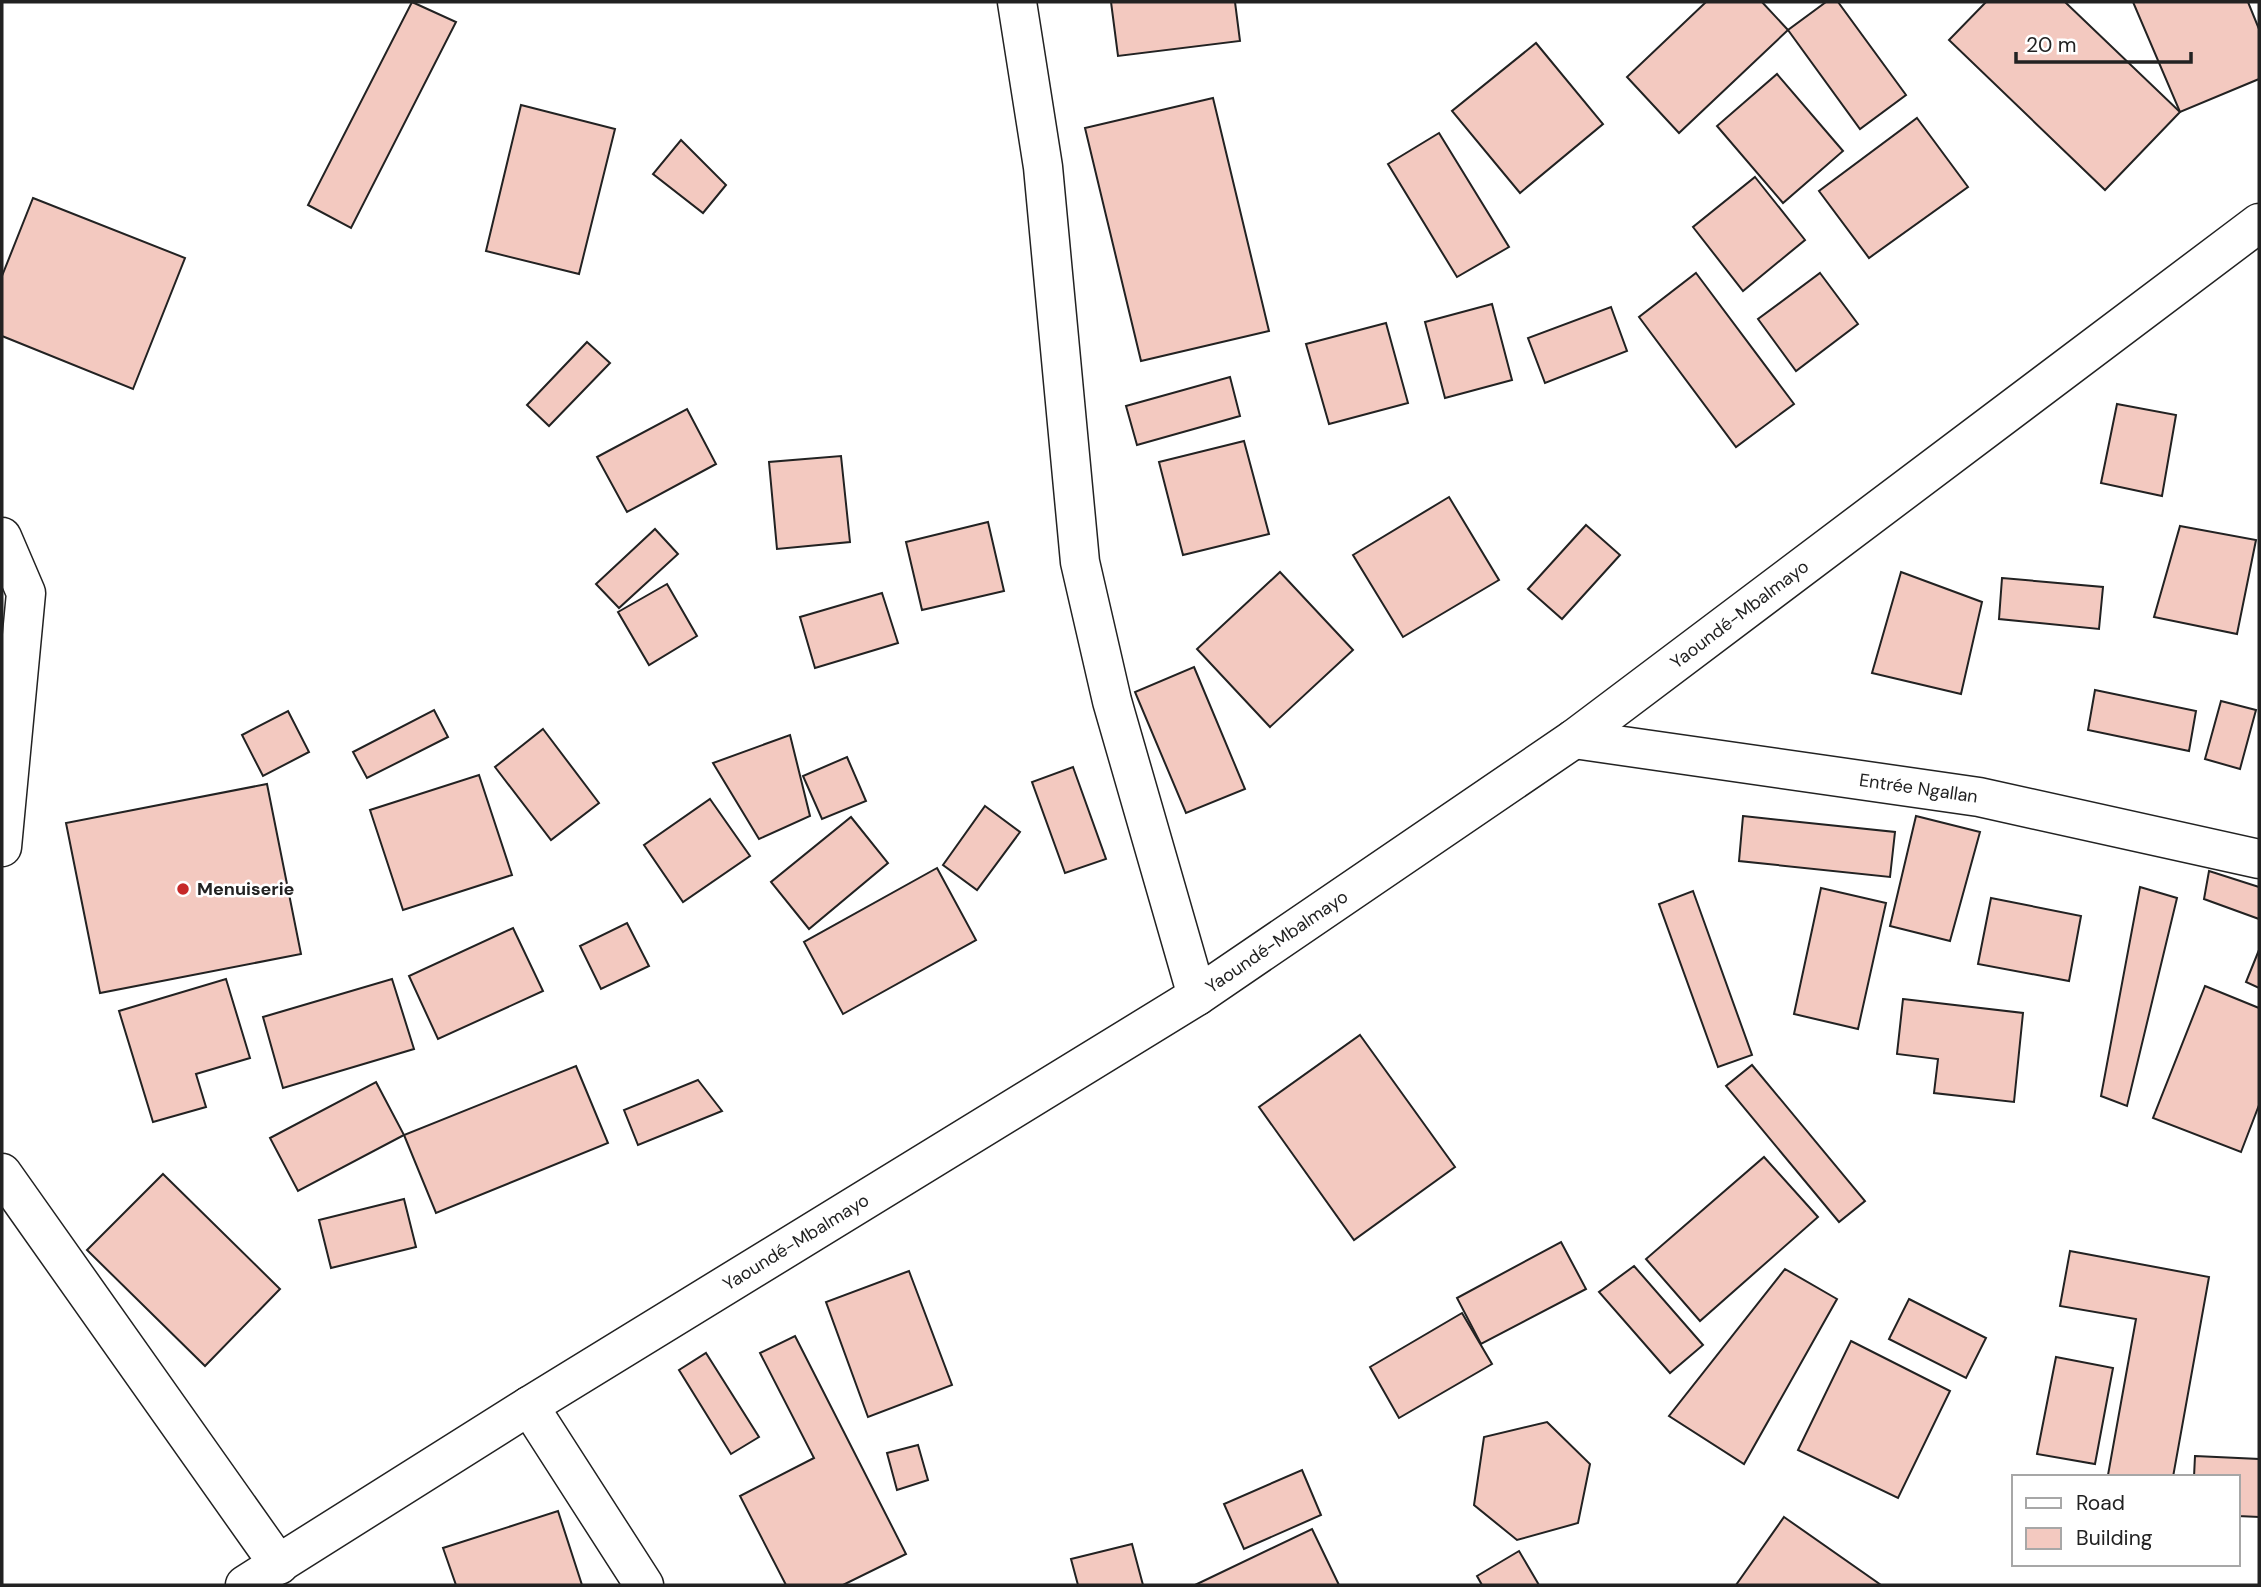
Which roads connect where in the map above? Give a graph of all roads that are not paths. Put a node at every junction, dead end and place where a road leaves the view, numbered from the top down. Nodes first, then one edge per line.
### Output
1 (1017, 2) edge
2 (2259, 223) edge
3 (2, 537) edge
4 (1574, 739) junction
5 (2, 847) edge
6 (2259, 859) edge
7 (1197, 996) junction
8 (2, 1173) edge
9 (529, 1406) junction
10 (279, 1565) junction
11 (245, 1585) edge
12 (644, 1585) edge

1 - 7 main road
2 - 4 main road, Yaoundé-Mbalmayo
3 - 5 main road
4 - 6 main road, Entrée Ngallan
4 - 7 main road, Yaoundé-Mbalmayo
7 - 9 main road, Yaoundé-Mbalmayo
8 - 10 main road
9 - 10 main road, Yaoundé-Mbalmayo
9 - 12 main road
10 - 11 main road, Yaoundé-Mbalmayo

